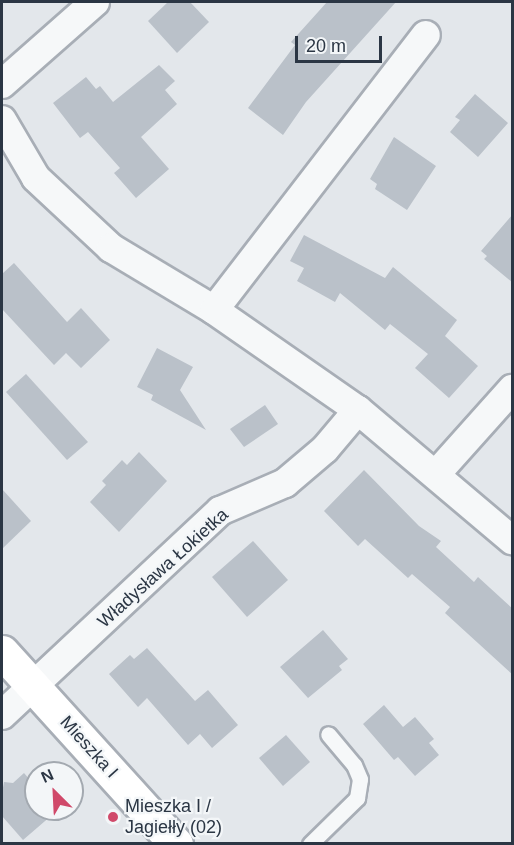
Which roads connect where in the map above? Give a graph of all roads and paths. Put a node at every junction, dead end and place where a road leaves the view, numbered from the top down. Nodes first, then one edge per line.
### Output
1 (95, 2) edge
2 (426, 35) dead end
3 (2, 84) edge
4 (2, 120) edge
5 (214, 310) junction
6 (513, 389) edge
7 (358, 410) junction
8 (437, 473) junction
9 (513, 540) edge
10 (2, 652) edge
11 (33, 686) junction
12 (2, 715) edge
13 (328, 734) dead end
14 (176, 843) edge
15 (310, 843) edge

1 - 3 street
2 - 5 street
4 - 5 street
5 - 7 street
6 - 8 street
7 - 8 street
7 - 11 street, Władysława Łokietka
8 - 9 street
10 - 11 street, Mieszka I
11 - 12 street, Władysława Łokietka
11 - 14 street, Mieszka I
13 - 15 lane

